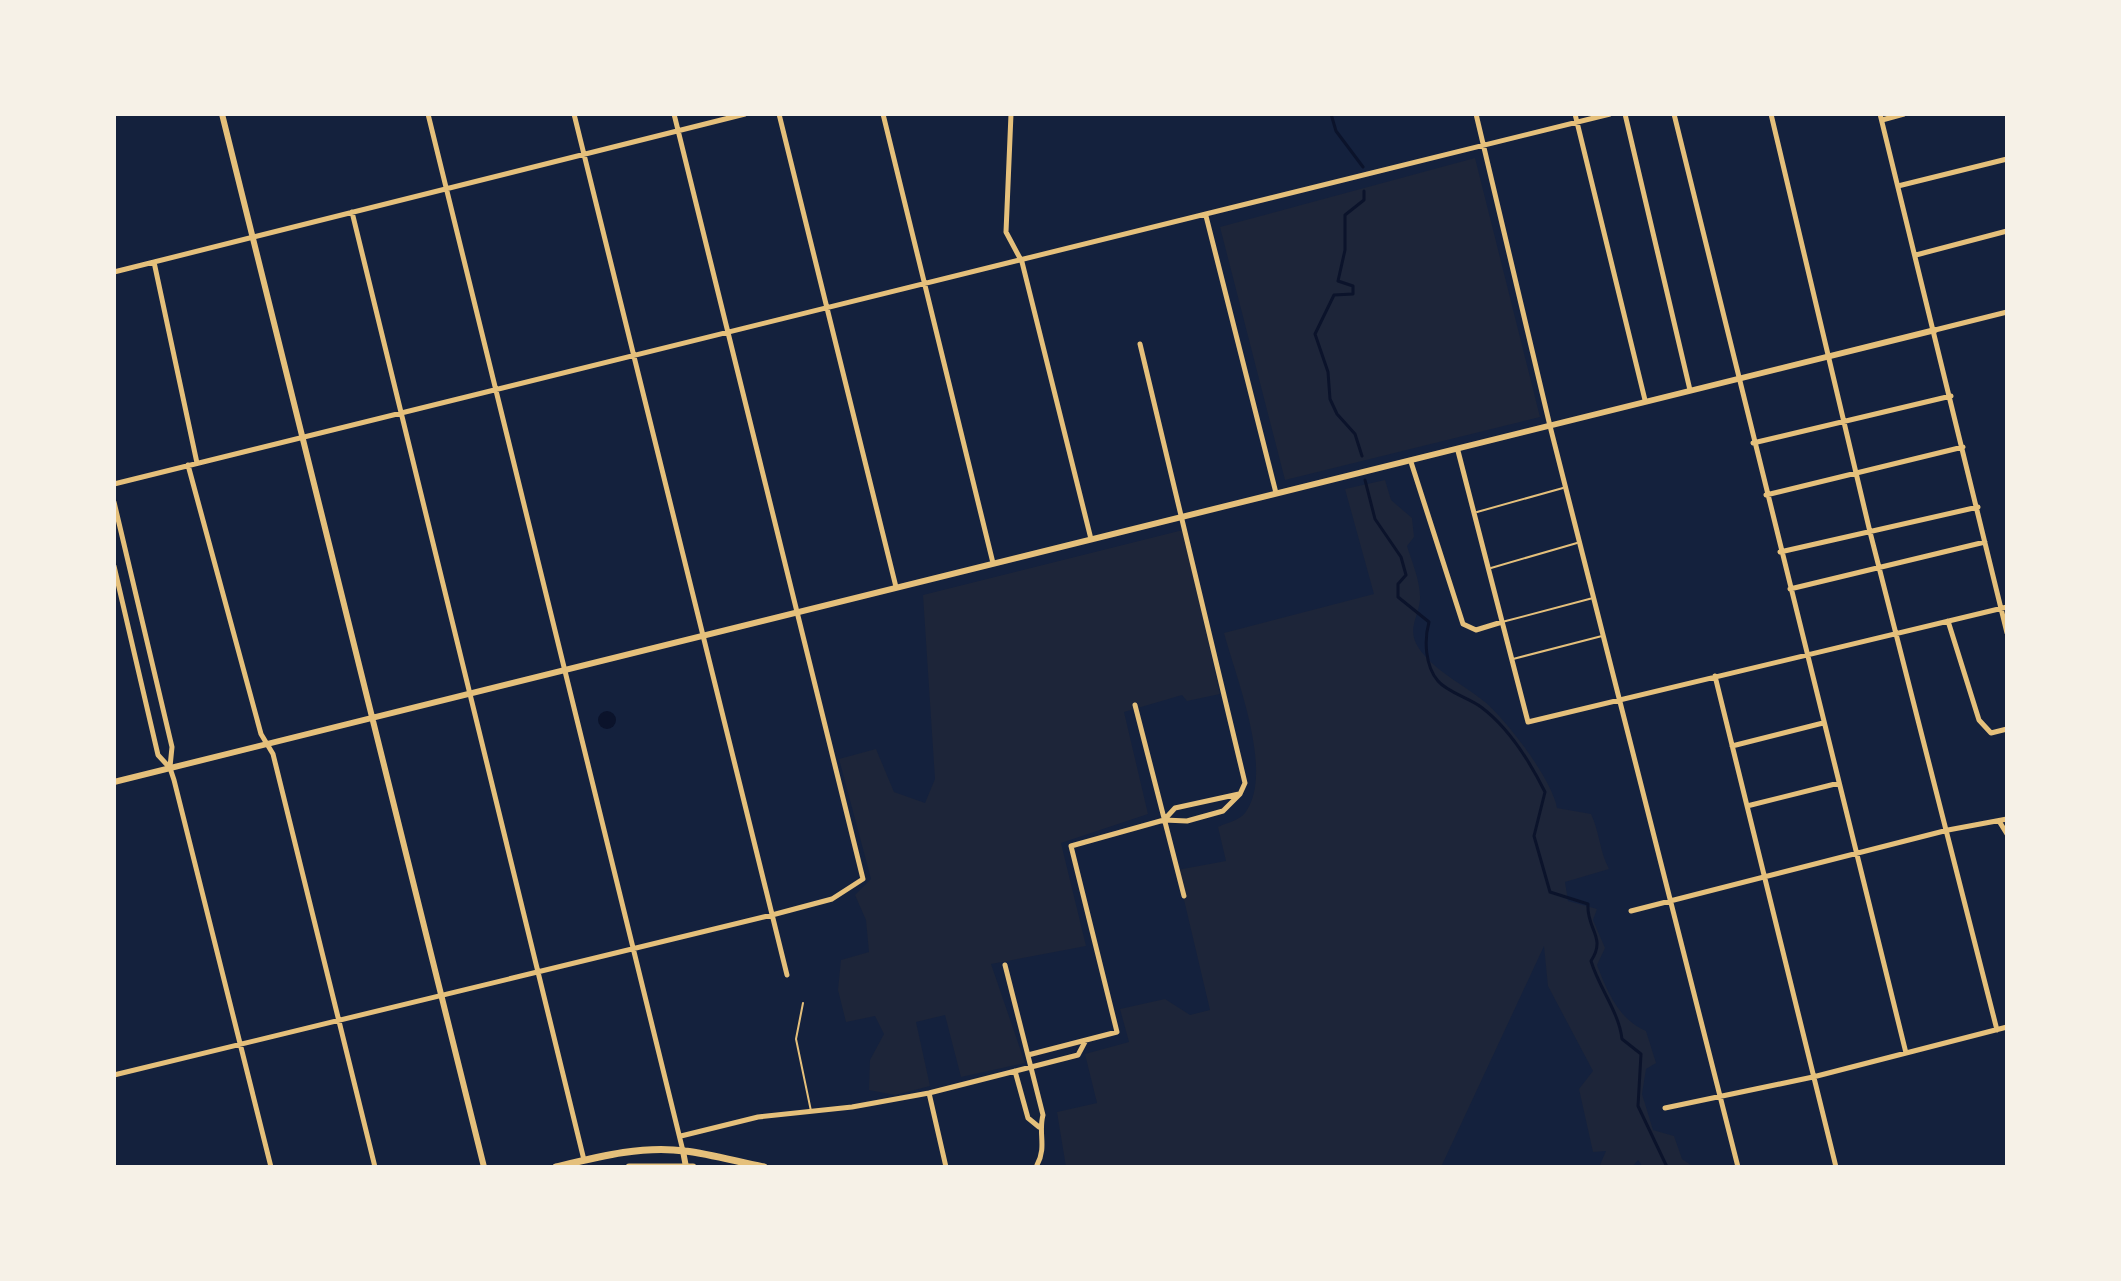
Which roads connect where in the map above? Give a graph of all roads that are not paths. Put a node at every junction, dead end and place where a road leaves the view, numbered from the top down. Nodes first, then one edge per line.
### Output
1 (222, 114) edge
2 (428, 114) edge
3 (574, 114) edge
4 (674, 114) edge
5 (745, 114) edge
6 (779, 114) edge
7 (883, 114) edge
8 (1011, 114) edge
9 (1476, 114) edge
10 (1575, 114) edge
11 (1610, 114) edge
12 (1625, 114) edge
13 (1674, 114) edge
14 (1771, 114) edge
15 (1904, 114) edge
16 (1881, 117) edge
17 (1577, 122) junction
18 (678, 131) junction
19 (1484, 145) junction
20 (584, 154) junction
21 (2007, 159) edge
22 (1898, 186) junction
23 (447, 189) junction
24 (352, 212) junction
25 (1206, 216) junction
26 (2007, 231) edge
27 (253, 237) junction
28 (1916, 255) junction
29 (154, 262) junction
30 (1022, 262) junction
31 (114, 272) edge
32 (924, 284) junction
33 (826, 307) junction
34 (2007, 312) edge
35 (1935, 330) junction
36 (728, 331) junction
37 (1140, 344) dead end
38 (634, 354) junction
39 (1828, 357) junction
40 (1737, 378) junction
41 (497, 389) junction
42 (1690, 390) junction
43 (1951, 396) junction
44 (1645, 400) junction
45 (401, 413) junction
46 (1844, 421) junction
47 (1550, 426) junction
48 (304, 437) junction
49 (1753, 443) junction
50 (1963, 447) junction
51 (1458, 451) junction
52 (1411, 462) junction
53 (197, 463) junction
54 (188, 465) junction
55 (1856, 476) junction
56 (114, 486) edge
57 (1566, 487) junction
58 (1276, 493) junction
59 (1766, 495) junction
60 (114, 502) edge
61 (1978, 507) junction
62 (1476, 512) junction
63 (1184, 516) junction
64 (1870, 532) junction
65 (1091, 539) junction
66 (1580, 542) junction
67 (1985, 542) junction
68 (1780, 552) junction
69 (993, 563) junction
70 (114, 566) edge
71 (1490, 568) junction
72 (1880, 570) junction
73 (896, 587) junction
74 (1790, 589) junction
75 (1594, 597) junction
76 (2004, 608) edge
77 (797, 612) junction
78 (1948, 621) junction
79 (1502, 622) junction
80 (1896, 633) junction
81 (2007, 633) edge
82 (704, 634) junction
83 (146, 635) junction
84 (1604, 636) junction
85 (131, 638) junction
86 (1806, 654) junction
87 (1513, 659) junction
88 (566, 669) junction
89 (1715, 676) junction
90 (470, 693) junction
91 (1620, 700) junction
92 (1135, 705) dead end
93 (373, 717) junction
94 (1823, 723) junction
95 (2007, 729) edge
96 (266, 744) junction
97 (1732, 746) junction
98 (170, 768) junction
99 (114, 782) edge
100 (1839, 783) junction
101 (1240, 794) junction
102 (1747, 806) junction
103 (2007, 819) edge
104 (1164, 820) junction
105 (1999, 821) junction
106 (1948, 830) junction
107 (2007, 834) edge
108 (1856, 853) junction
109 (1765, 875) junction
110 (1184, 896) dead end
111 (1670, 901) junction
112 (1631, 911) dead end
113 (772, 915) junction
114 (634, 947) junction
115 (1005, 965) dead end
116 (538, 971) junction
117 (787, 975) dead end
118 (441, 995) junction
119 (803, 1003) dead end
120 (339, 1020) junction
121 (2007, 1027) edge
122 (1997, 1030) junction
123 (1086, 1039) junction
124 (240, 1043) junction
125 (1906, 1053) junction
126 (1028, 1055) junction
127 (1031, 1067) junction
128 (1015, 1071) junction
129 (114, 1075) edge
130 (1813, 1077) junction
131 (929, 1093) junction
132 (1720, 1098) junction
133 (1665, 1108) dead end
134 (812, 1113) junction
135 (1043, 1115) junction
136 (1028, 1118) junction
137 (1040, 1127) junction
138 (681, 1136) junction
139 (683, 1151) junction
140 (584, 1160) junction
141 (1037, 1165) dead end
142 (271, 1167) edge
143 (375, 1167) edge
144 (484, 1167) edge
145 (556, 1167) edge
146 (629, 1167) edge
147 (688, 1167) edge
148 (764, 1167) edge
149 (946, 1167) edge
150 (1738, 1167) edge
151 (1836, 1167) edge

1 - 27 street
2 - 23 street
3 - 20 street
4 - 18 street
5 - 18 street
6 - 33 street
7 - 32 street
8 - 30 street
9 - 19 street
10 - 17 street
11 - 17 street
12 - 42 street
13 - 40 street
14 - 39 street
15 - 16 street
16 - 22 street
17 - 19 street
17 - 44 street
18 - 20 street
18 - 36 street
19 - 25 street
19 - 47 street
20 - 23 street
20 - 38 street
21 - 22 street
22 - 28 street
23 - 24 street
23 - 41 street
24 - 27 street
24 - 45 street
25 - 30 street
25 - 58 street
26 - 28 street
27 - 29 street
27 - 48 street
28 - 35 street
29 - 31 street
29 - 53 street
30 - 32 street
30 - 65 street
32 - 33 street
32 - 69 street
33 - 36 street
33 - 73 street
34 - 35 street
35 - 39 street
35 - 43 street
36 - 38 street
36 - 77 street
37 - 63 street
38 - 41 street
38 - 82 street
39 - 40 street
39 - 46 street
40 - 42 street
40 - 49 street
41 - 45 street
41 - 88 street
42 - 44 street
43 - 46 street
43 - 50 street
44 - 47 street
45 - 48 street
45 - 90 street
46 - 49 street
46 - 55 street
47 - 51 street
47 - 57 street
48 - 53 street
48 - 93 street
49 - 59 street
50 - 55 street
50 - 61 street
51 - 52 street
51 - 62 street
52 - 58 street
52 - 79 street
53 - 54 street
54 - 56 street
54 - 96 street
55 - 59 street
55 - 64 street
57 - 62 lane
57 - 66 street
58 - 63 street
59 - 68 street
60 - 83 street
61 - 64 street
61 - 67 street
62 - 71 street
63 - 65 street
63 - 101 street
64 - 68 street
64 - 72 street
65 - 69 street
66 - 71 lane
66 - 75 street
67 - 72 street
67 - 76 street
68 - 74 street
69 - 73 street
70 - 85 street
71 - 79 street
72 - 74 street
72 - 80 street
73 - 77 street
74 - 86 street
75 - 79 lane
75 - 84 street
76 - 78 street
76 - 81 street
77 - 82 street
77 - 113 street
78 - 80 street
78 - 95 street
79 - 87 street
80 - 86 street
80 - 106 street
82 - 88 street
82 - 113 street
83 - 85 street
83 - 98 street
84 - 87 lane
84 - 91 street
85 - 98 street
86 - 89 street
86 - 94 street
87 - 91 street
88 - 90 street
88 - 114 street
89 - 91 street
89 - 97 street
90 - 93 street
90 - 116 street
91 - 111 street
92 - 104 street
93 - 96 street
93 - 118 street
94 - 97 street
94 - 100 street
96 - 98 street
96 - 120 street
97 - 102 street
98 - 99 street
98 - 124 street
100 - 102 street
100 - 108 street
101 - 104 street
101 - 104 street
102 - 109 street
103 - 105 street
104 - 110 street
104 - 123 street
105 - 106 street
105 - 107 street
106 - 108 street
106 - 122 street
108 - 109 street
108 - 125 street
109 - 111 street
109 - 130 street
111 - 112 street
111 - 132 street
113 - 114 street
113 - 117 street
114 - 116 street
114 - 138 street
115 - 126 street
116 - 118 street
116 - 140 street
118 - 120 street
118 - 144 street
119 - 134 lane
120 - 124 street
120 - 143 street
121 - 122 street
122 - 125 street
123 - 126 street
123 - 127 street
124 - 129 street
124 - 142 street
125 - 130 street
126 - 127 street
127 - 128 street
127 - 135 street
128 - 131 street
128 - 136 street
130 - 132 street
130 - 151 street
131 - 134 street
131 - 149 street
132 - 133 street
132 - 150 street
134 - 138 street
135 - 136 street
135 - 137 street
136 - 137 street
137 - 141 street
138 - 139 street
139 - 140 main road
139 - 147 street
139 - 148 main road
140 - 145 main road
146 - 147 main road

